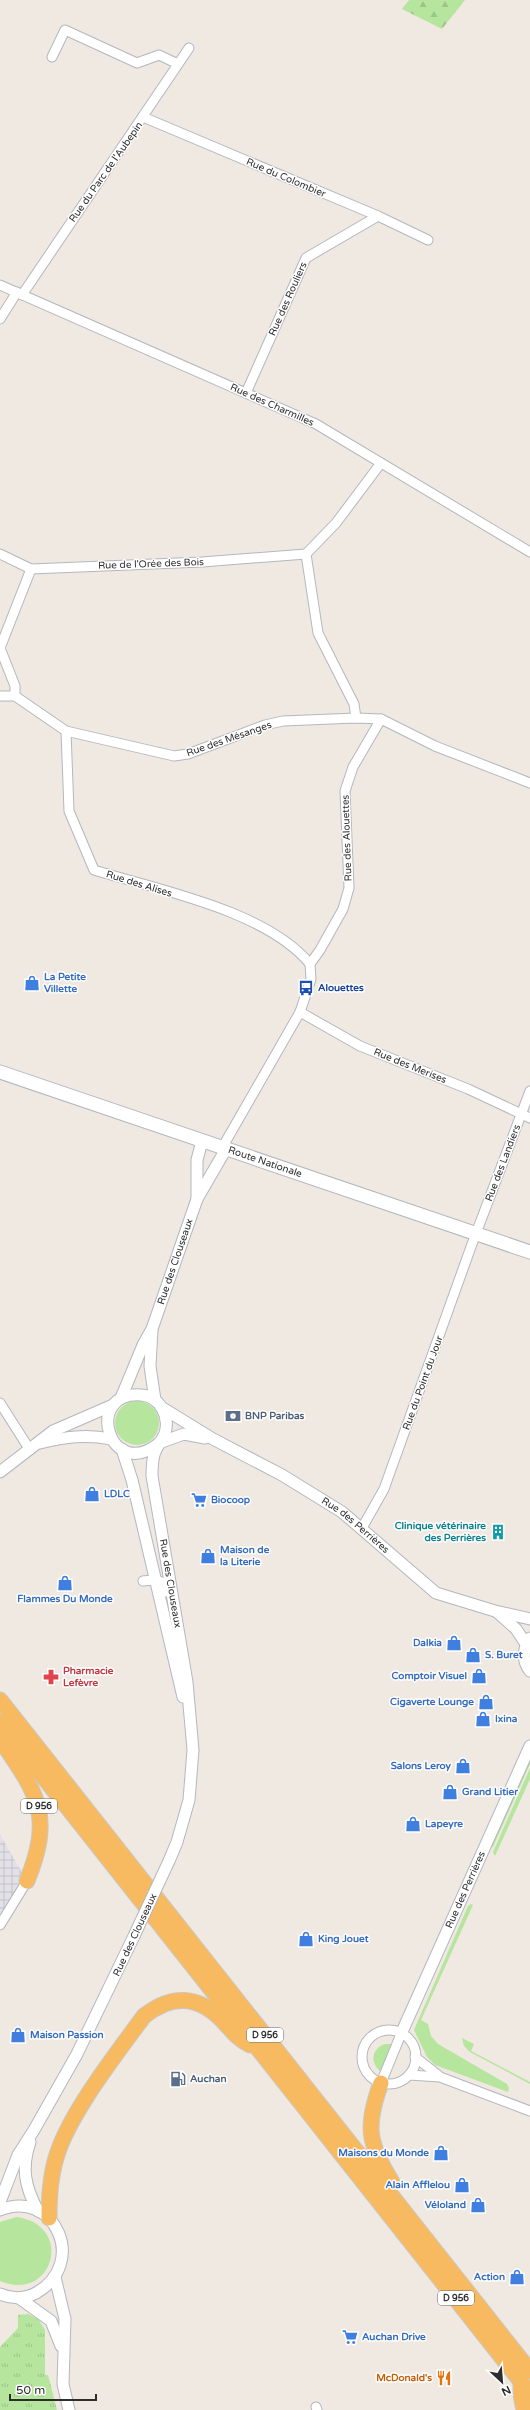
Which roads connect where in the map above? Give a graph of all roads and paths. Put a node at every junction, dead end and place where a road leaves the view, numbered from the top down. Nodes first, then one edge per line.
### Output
1 (189, 48) dead end
2 (52, 57) dead end
3 (178, 64) junction
4 (143, 117) junction
5 (378, 216) junction
6 (428, 240) dead end
7 (0, 285) edge
8 (19, 294) junction
9 (0, 319) edge
10 (246, 393) junction
11 (381, 463) junction
12 (530, 552) edge
13 (0, 554) edge
14 (306, 554) junction
15 (31, 569) junction
16 (0, 696) edge
17 (14, 696) junction
18 (356, 718) junction
19 (381, 719) junction
20 (66, 731) junction
21 (530, 783) edge
22 (310, 964) junction
23 (300, 1012) junction
24 (0, 1072) edge
25 (530, 1091) edge
26 (526, 1116) edge
27 (202, 1142) junction
28 (224, 1149) junction
29 (197, 1199) junction
30 (475, 1234) junction
31 (530, 1252) edge
32 (152, 1329) junction
33 (117, 1402) junction
34 (0, 1403) edge
35 (158, 1403) junction
36 (111, 1438) junction
37 (213, 1440) junction
38 (159, 1443) junction
39 (34, 1446) junction
40 (122, 1449) junction
41 (0, 1472) edge
42 (362, 1528) junction
43 (155, 1579) junction
44 (143, 1581) dead end
45 (172, 1591) junction
46 (158, 1593) junction
47 (495, 1611) junction
48 (530, 1619) edge
49 (528, 1641) edge
50 (530, 1671) edge
51 (0, 1693) edge
52 (0, 1700) edge
53 (0, 1722) edge
54 (191, 1726) junction
55 (0, 1739) edge
56 (530, 1746) edge
57 (39, 1749) junction
58 (27, 1881) joint
59 (0, 1925) edge
60 (401, 2034) junction
61 (260, 2050) junction
62 (415, 2057) junction
63 (409, 2075) junction
64 (440, 2077) junction
65 (381, 2083) junction
66 (530, 2111) edge
67 (34, 2130) junction
68 (0, 2202) edge
69 (0, 2210) edge
70 (43, 2214) junction
71 (433, 2247) junction
72 (55, 2277) junction
73 (0, 2294) edge
74 (19, 2298) junction
75 (63, 2357) junction
76 (527, 2381) edge
77 (69, 2410) edge
78 (524, 2410) edge

1 - 3 street, Rue du Parc de l'Aubepin
2 - 3 street
3 - 4 street, Rue du Parc de l'Aubepin
4 - 5 street, Rue du Colombier
4 - 8 street, Rue du Parc de l'Aubepin
5 - 6 street, Rue du Colombier
5 - 10 street, Rue des Rouliers
7 - 8 street, Rue des Charmilles
8 - 9 street, Rue du Parc de l'Aubepin
8 - 10 street, Rue des Charmilles
10 - 11 street, Rue des Charmilles
11 - 12 street, Rue des Charmilles
11 - 14 street
13 - 15 street, Rue de l'Orée des Bois
14 - 15 street, Rue de l'Orée des Bois
14 - 18 street
15 - 17 street
16 - 17 street
17 - 20 street, Rue des Mésanges
18 - 19 street, Rue des Mésanges
18 - 20 street, Rue des Mésanges
19 - 21 street, Rue des Mésanges
19 - 22 street, Rue des Alouettes
20 - 22 street, Rue des Alises
22 - 23 street
23 - 26 street, Rue des Merises
23 - 28 street
24 - 27 main road, Route Nationale
25 - 26 street, Rue des Landiers
26 - 30 street, Rue des Landiers
27 - 28 main road, Route Nationale
27 - 29 street, Rue des Clouseaux
28 - 29 street
28 - 30 main road, Route Nationale
29 - 32 street, Rue des Clouseaux
30 - 31 main road, Route Nationale
30 - 42 street, Rue du Point du Jour
32 - 33 street, Rue des Clouseaux
32 - 35 street
33 - 35 street
33 - 36 street
33 - 39 street
34 - 39 street
35 - 37 street, Rue des Perrières
35 - 38 street
36 - 39 street
36 - 40 street
37 - 38 street, Rue des Perrières
37 - 42 street, Rue des Perrières
38 - 40 street
38 - 45 street, Rue des Clouseaux
39 - 41 street
40 - 43 street, Rue des Clouseaux
42 - 47 street, Rue des Perrières
43 - 44 street
43 - 45 street
43 - 46 street, Rue des Clouseaux
45 - 46 street
45 - 54 street, Rue des Clouseaux
46 - 54 street, Rue des Clouseaux
47 - 48 street, Rue des Perrières
47 - 49 street, Rue des Perrières
49 - 50 street
51 - 57 highway, D 956
52 - 57 highway, D 956
53 - 61 highway, D 956
54 - 67 street, Rue des Clouseaux, bridge
55 - 58 highway, D 956
56 - 60 street, Rue des Perrières
57 - 71 highway, D 956
58 - 59 street
60 - 62 street
60 - 65 street
60 - 65 street
61 - 70 highway, D 956
61 - 76 highway, D 956
62 - 63 street
62 - 64 street
63 - 64 street
63 - 65 street
64 - 66 street
65 - 71 highway
67 - 68 street, Rue des Clouseaux
67 - 70 street, Rue des Clouseaux
69 - 70 street
70 - 72 street, Rue des Clouseaux
71 - 76 highway, D 956
72 - 74 street
72 - 75 street
73 - 74 street
74 - 75 street
75 - 77 street
76 - 78 highway

